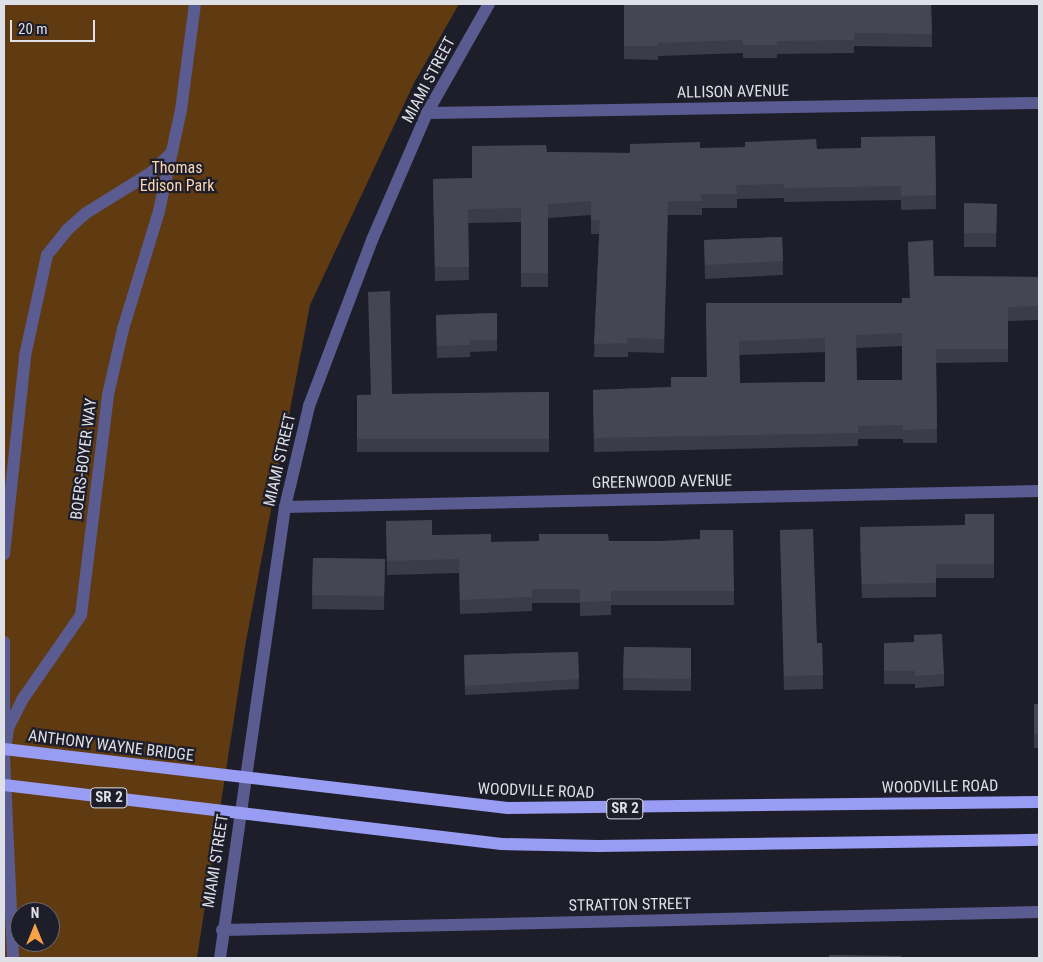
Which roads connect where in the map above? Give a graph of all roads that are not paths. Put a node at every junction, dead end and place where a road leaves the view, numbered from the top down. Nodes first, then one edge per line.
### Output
1 (196, 4) edge
2 (489, 4) edge
3 (1039, 103) edge
4 (428, 113) junction
5 (172, 152) junction
6 (1039, 491) edge
7 (286, 507) junction
8 (4, 554) edge
9 (4, 642) edge
10 (4, 749) edge
11 (4, 757) edge
12 (214, 774) joint
13 (4, 785) edge
14 (1039, 802) edge
15 (1039, 840) edge
16 (1039, 912) edge
17 (222, 930) junction
18 (13, 958) edge
19 (220, 958) edge

1 - 5 street, BOERS-BOYER WAY
2 - 4 street, MIAMI STREET
3 - 4 street, ALLISON AVENUE
4 - 7 street, MIAMI STREET
5 - 8 street
5 - 11 street, BOERS-BOYER WAY
6 - 7 street, GREENWOOD AVENUE
7 - 17 street, MIAMI STREET
9 - 11 street, BOERS-BOYER WAY
10 - 12 main road, ANTHONY WAYNE BRIDGE / SR 2, bridge
11 - 18 street, BOERS-BOYER WAY
12 - 14 main road, WOODVILLE ROAD / SR 2, bridge
13 - 15 main road, SR 2, bridge
16 - 17 street, STRATTON STREET
17 - 19 street, MIAMI STREET

